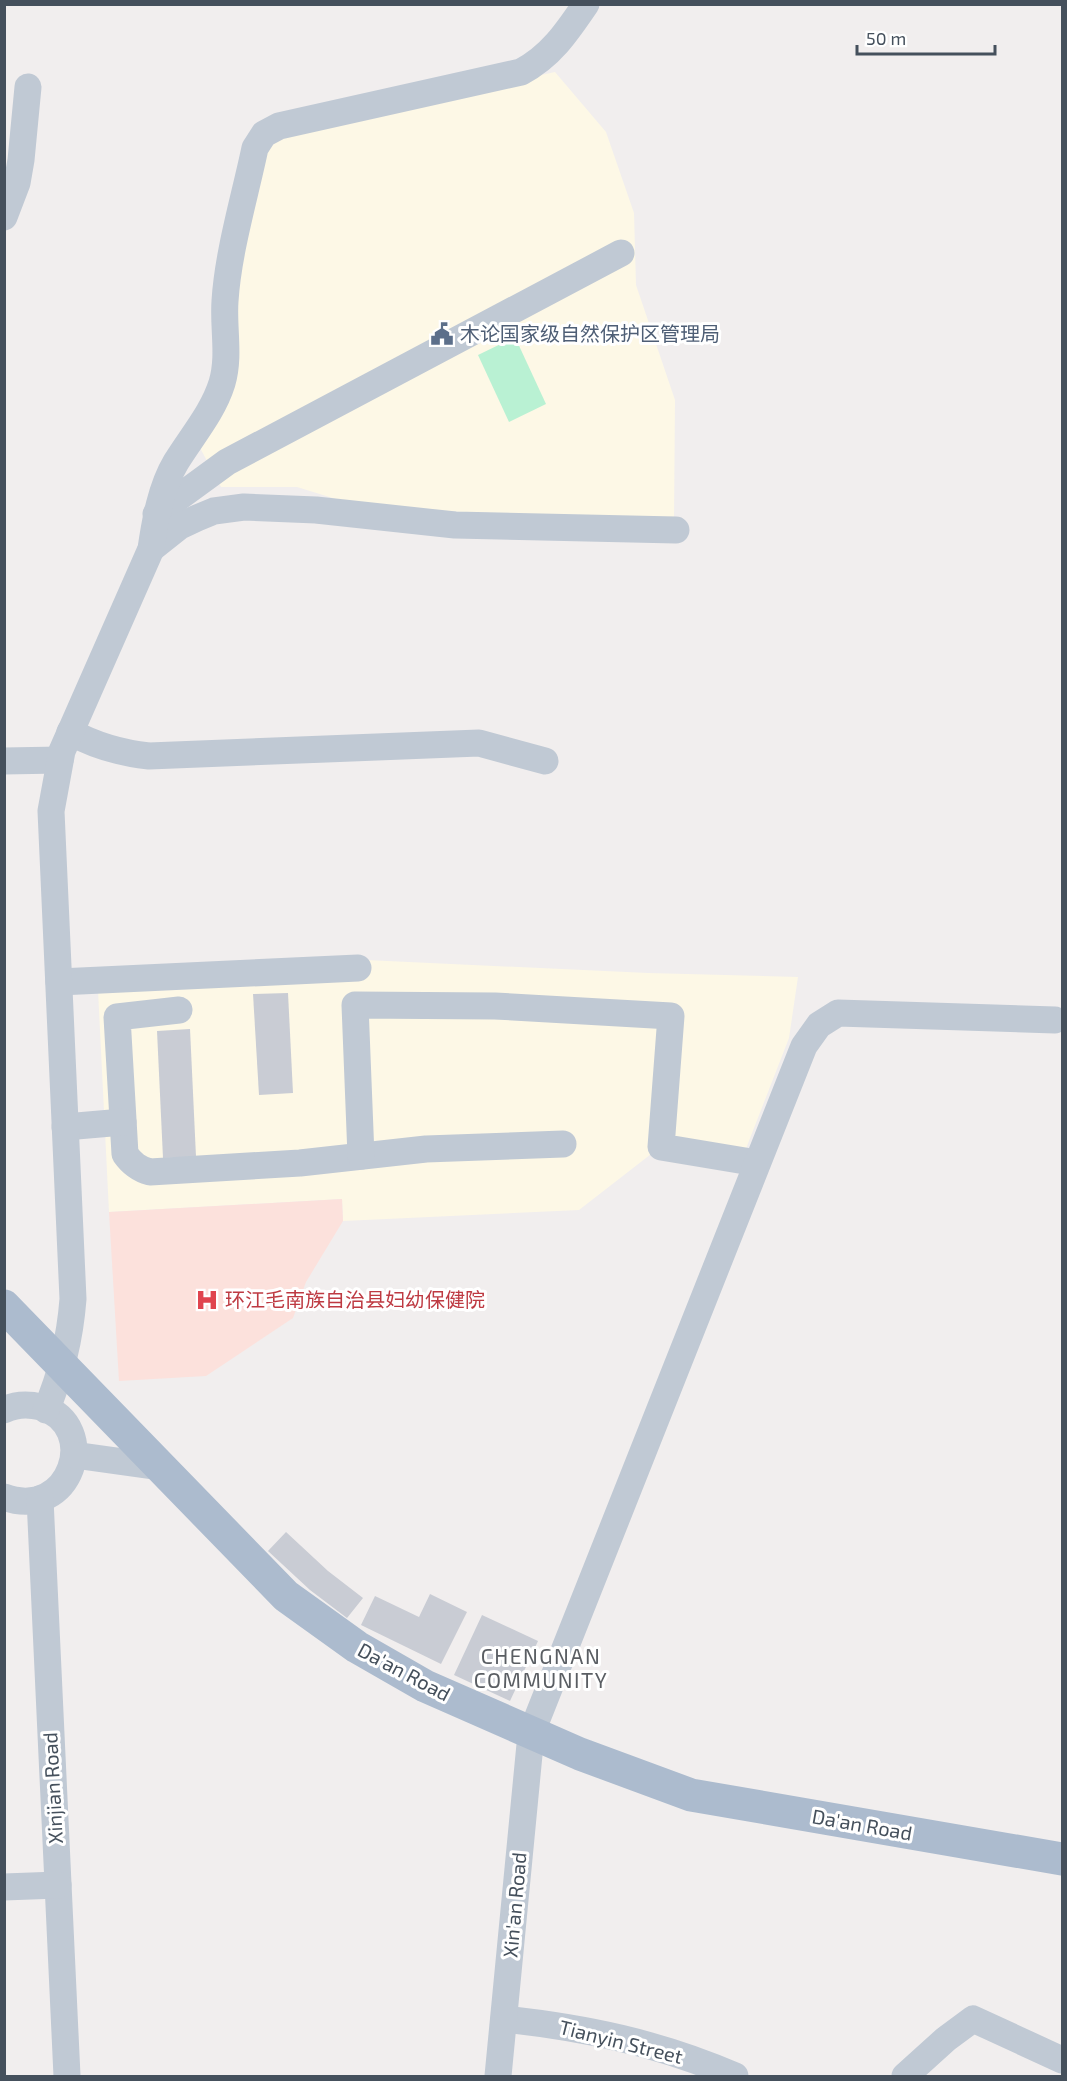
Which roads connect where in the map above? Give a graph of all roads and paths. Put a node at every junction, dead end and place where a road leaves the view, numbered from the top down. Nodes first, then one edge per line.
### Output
1 (586, 4) edge
2 (28, 87) dead end
3 (4, 217) edge
4 (621, 253) dead end
5 (156, 514) junction
6 (676, 530) dead end
7 (151, 549) junction
8 (70, 732) junction
9 (60, 760) junction
10 (4, 761) edge
11 (545, 761) dead end
12 (358, 968) dead end
13 (59, 982) junction
14 (179, 1010) dead end
15 (1054, 1020) dead end
16 (123, 1122) junction
17 (65, 1127) junction
18 (563, 1144) dead end
19 (362, 1156) junction
20 (757, 1163) junction
21 (4, 1306) edge
22 (63, 1366) junction
23 (4, 1410) edge
24 (46, 1410) junction
25 (74, 1455) junction
26 (160, 1467) junction
27 (4, 1497) edge
28 (40, 1499) junction
29 (531, 1734) junction
30 (1062, 1859) edge
31 (58, 1885) junction
32 (4, 1887) edge
33 (504, 2019) junction
34 (1062, 2060) edge
35 (67, 2076) edge
36 (498, 2076) edge
37 (735, 2076) edge
38 (905, 2076) edge

1 - 5 street
2 - 3 street
4 - 5 street
5 - 7 street
6 - 7 street
7 - 8 street
8 - 9 street
8 - 11 street
9 - 10 street
9 - 13 street
12 - 13 street
13 - 17 street
14 - 16 street
15 - 20 street, Xin'an Road
16 - 17 street
16 - 19 street
17 - 22 street
18 - 19 street
19 - 20 street
20 - 29 street, Xin'an Road
21 - 22 main road, Da'an Road
22 - 24 street
22 - 26 main road, Da'an Road
23 - 24 street
24 - 25 street
25 - 26 street
25 - 28 street
26 - 29 main road, Da'an Road
27 - 28 street
28 - 31 street, Xinjian Road
29 - 30 main road, Da'an Road
29 - 33 street, Xin'an Road
31 - 32 street
31 - 35 street, Xinjian Road
33 - 36 street, Xin'an Road
33 - 37 street, Tianyin Street
34 - 38 street

